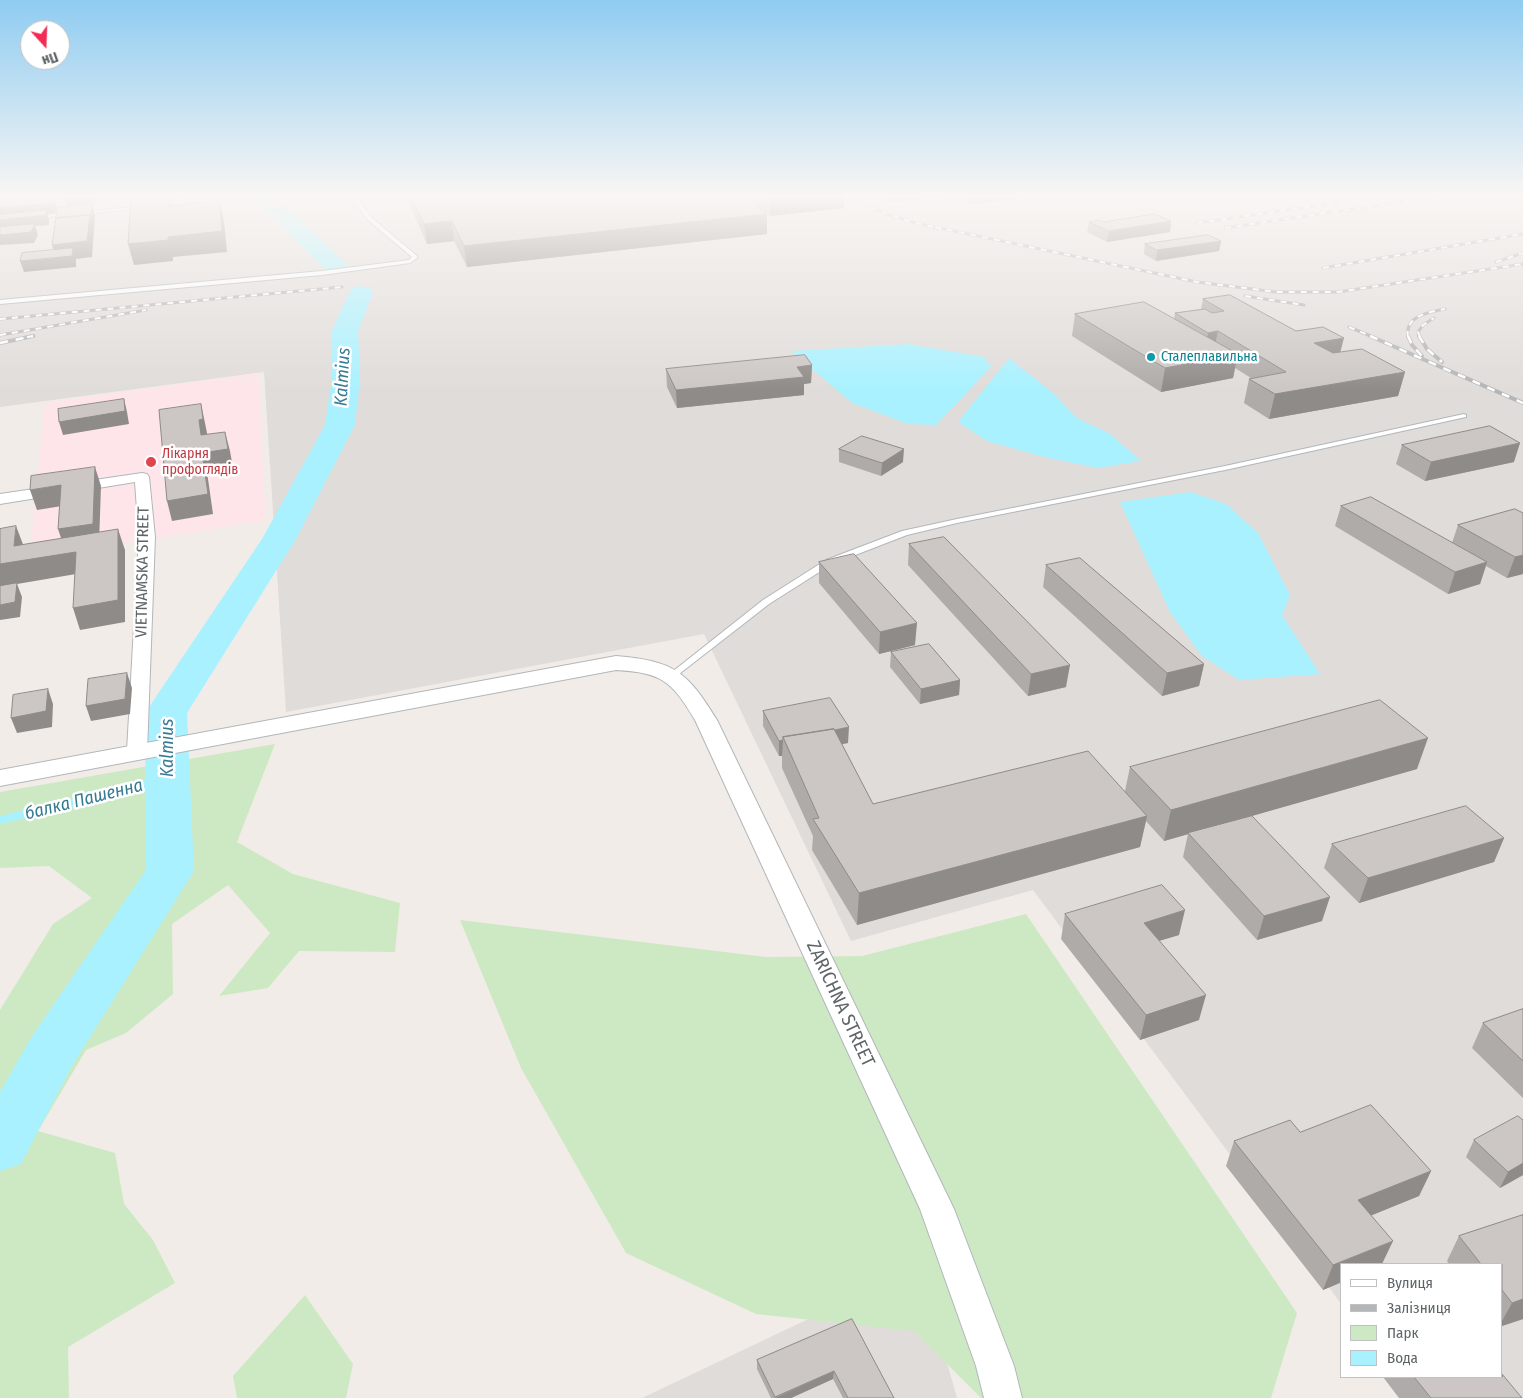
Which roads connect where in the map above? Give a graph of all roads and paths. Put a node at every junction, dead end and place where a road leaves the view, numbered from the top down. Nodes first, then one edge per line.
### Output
1 (408, 261) edge
2 (0, 302) edge
3 (1464, 416) dead end
4 (0, 500) edge
5 (671, 676) junction
6 (137, 751) junction
7 (0, 778) edge
8 (1003, 1398) edge

1 - 2 lane
3 - 5 lane
4 - 6 street, VIETNAMSKA STREET
5 - 6 street, ZARICHNA STREET
5 - 8 street, ZARICHNA STREET
6 - 7 street, ZARICHNA STREET

